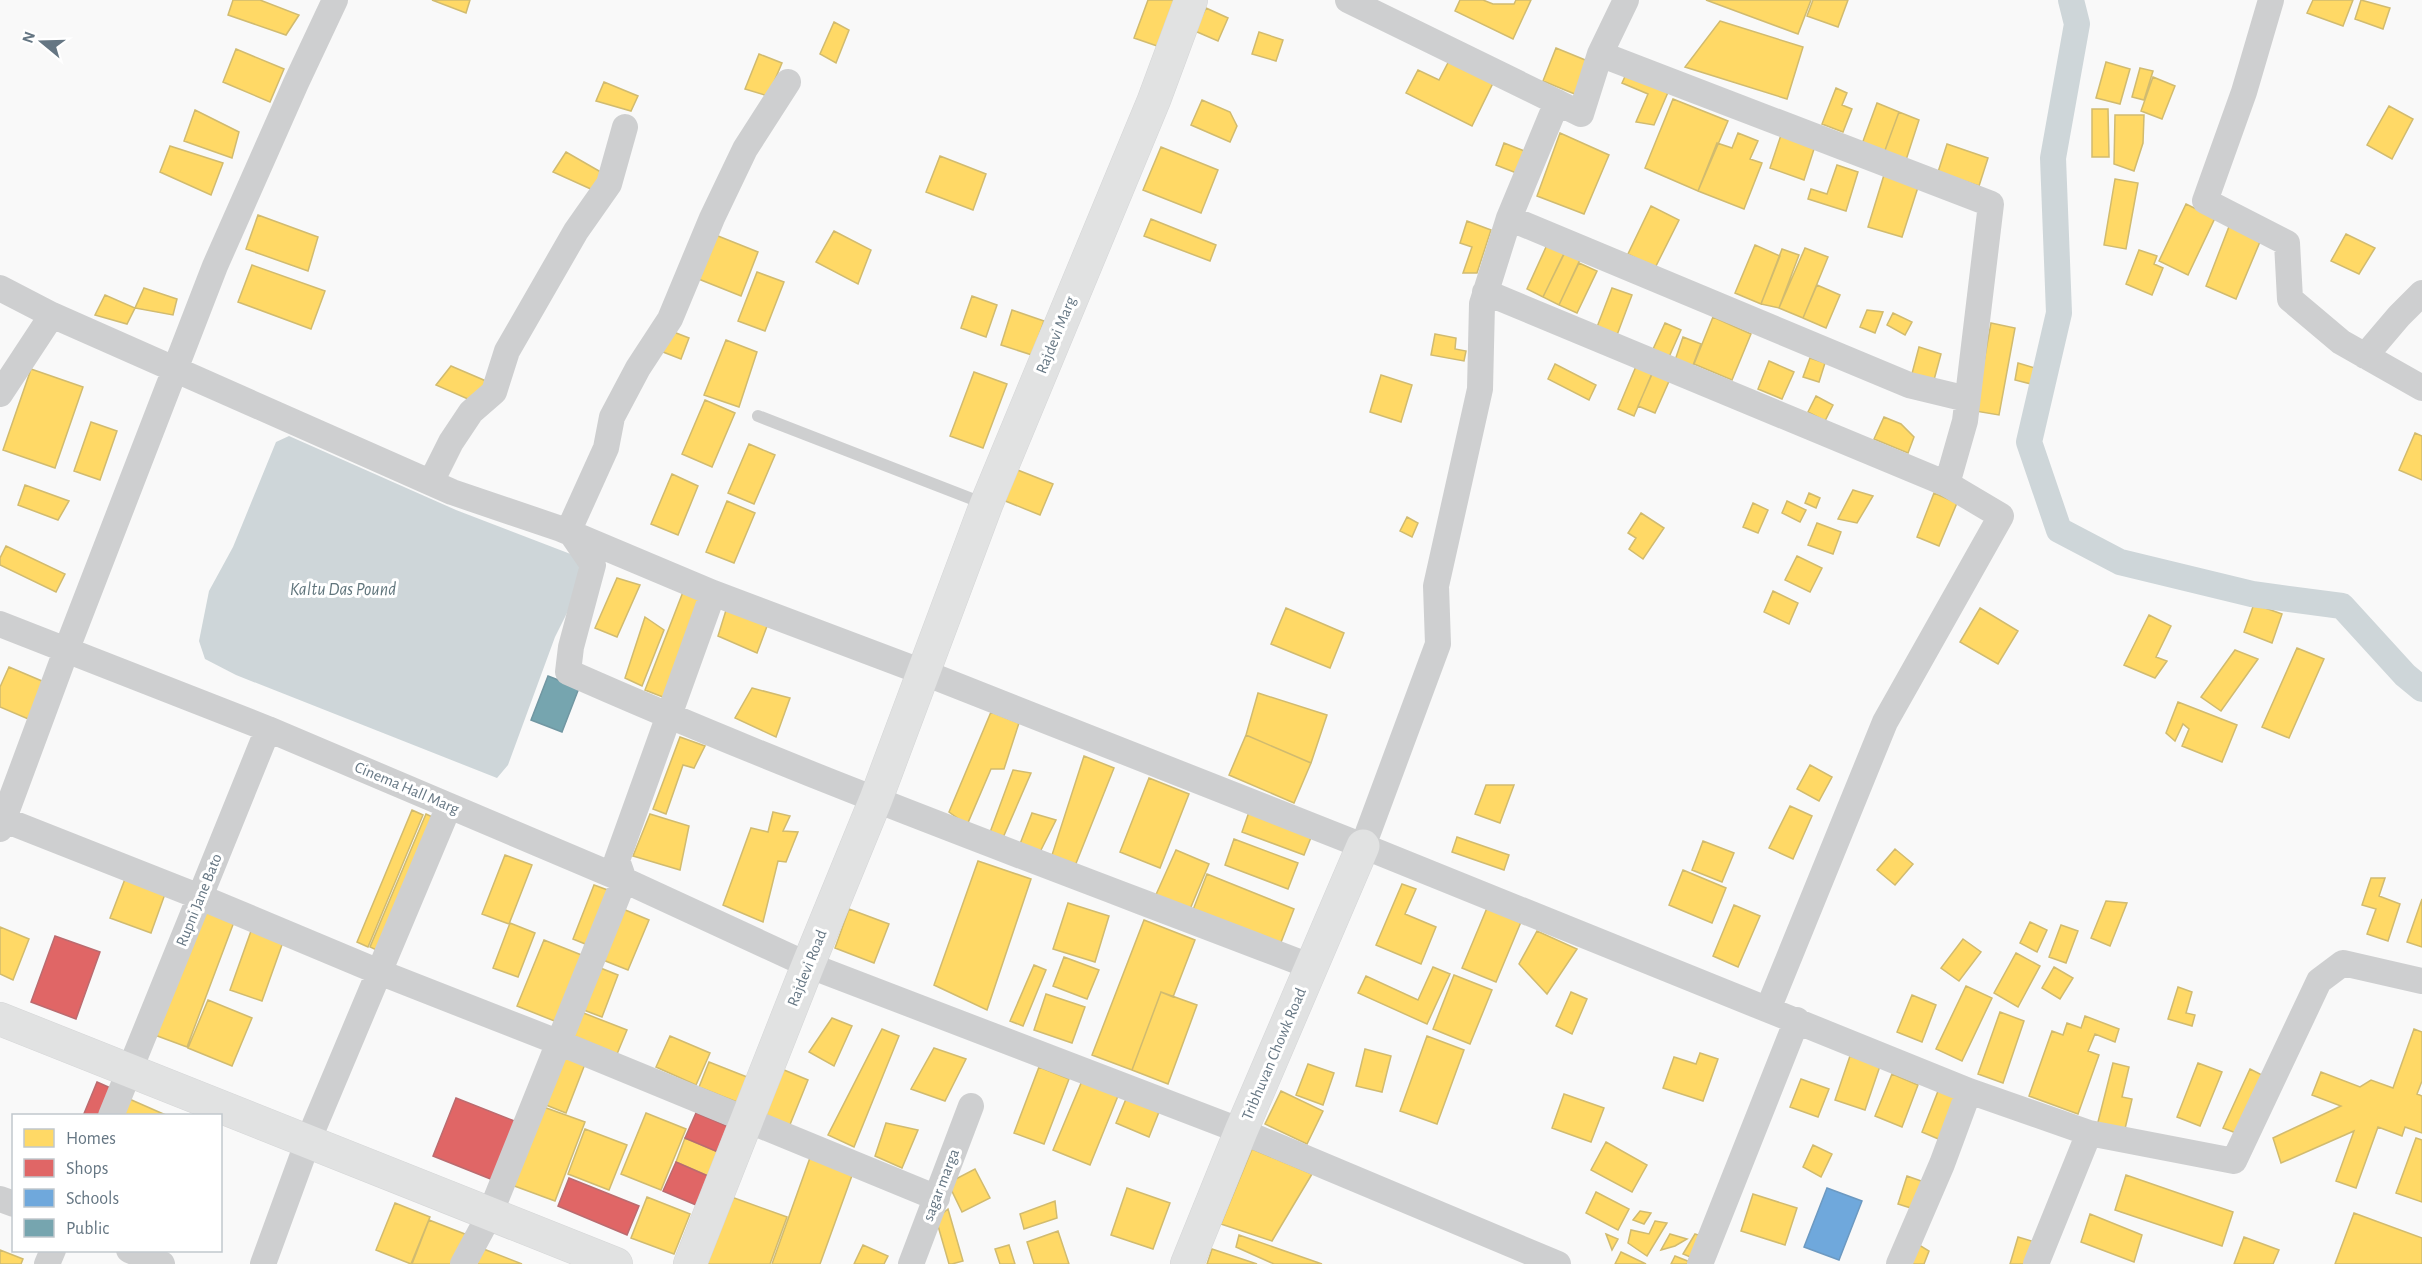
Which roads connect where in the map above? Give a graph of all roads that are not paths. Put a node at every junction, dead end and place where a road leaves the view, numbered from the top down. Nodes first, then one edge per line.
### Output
1 (335, 0) edge
2 (1191, 0) edge
3 (1348, 0) edge
4 (1626, 0) edge
5 (2271, 0) edge
6 (1599, 54) junction
7 (788, 82) dead end
8 (1557, 102) junction
9 (625, 127) dead end
10 (1509, 218) junction
11 (0, 288) edge
12 (1485, 292) junction
13 (2422, 294) edge
14 (52, 315) junction
15 (2366, 356) junction
16 (176, 368) junction
17 (2422, 388) edge
18 (0, 394) edge
19 (1967, 399) junction
20 (758, 416) dead end
21 (431, 482) junction
22 (1947, 484) junction
23 (986, 505) junction
24 (569, 532) junction
25 (713, 593) junction
26 (0, 624) edge
27 (66, 651) junction
28 (925, 673) junction
29 (669, 717) junction
30 (268, 729) junction
31 (876, 799) junction
32 (449, 806) junction
33 (1, 822) edge
34 (1363, 846) junction
35 (624, 880) junction
36 (200, 897) junction
37 (808, 965) junction
38 (1311, 967) junction
39 (379, 972) junction
40 (2422, 981) edge
41 (1768, 1009) junction
42 (0, 1019) edge
43 (1797, 1020) junction
44 (560, 1043) junction
45 (130, 1070) junction
46 (1969, 1091) junction
47 (970, 1106) dead end
48 (112, 1114) edge
49 (747, 1120) junction
50 (1241, 1131) junction
51 (2089, 1133) junction
52 (308, 1142) junction
53 (937, 1198) junction
54 (490, 1214) junction
55 (132, 1252) edge
56 (162, 1264) edge
57 (263, 1264) edge
58 (463, 1264) edge
59 (616, 1264) edge
60 (690, 1264) edge
61 (911, 1264) edge
62 (1187, 1264) edge
63 (1558, 1264) edge
64 (1700, 1264) edge
65 (1899, 1264) edge
66 (2036, 1264) edge

1 - 16 street
2 - 23 main road, Rajdevi Marg
3 - 8 street
4 - 6 street
5 - 15 street
6 - 8 street
6 - 19 street
7 - 24 street
8 - 10 street
9 - 21 street
10 - 12 street
10 - 19 street
11 - 14 street
12 - 22 street
12 - 34 street
13 - 15 street
14 - 16 street
14 - 18 street
15 - 17 street
16 - 21 street
16 - 27 street
19 - 22 street
20 - 23 lane
21 - 24 street
22 - 41 street
23 - 28 main road, Rajdevi Marg
24 - 25 street
24 - 29 street
25 - 28 street
25 - 29 street
26 - 27 street, Cinema Hall Marg
27 - 30 street, Cinema Hall Marg
27 - 33 street
28 - 31 main road, Rajdevi Road
28 - 34 street
29 - 31 street
29 - 35 street
30 - 32 street, Cinema Hall Marg
30 - 36 street, Rupni Jane Bato
31 - 37 main road, Rajdevi Road
31 - 38 street
32 - 35 street, Cinema Hall Marg
32 - 39 street
33 - 36 street
34 - 38 main road, Tribhuvan Chowk Road
34 - 41 street
35 - 37 street, Cinema Hall Marg
35 - 44 street
36 - 39 street
36 - 45 street, Rupni Jane Bato
37 - 49 main road, Rajdevi Road
37 - 50 street, Cinema Hall Marg
38 - 50 main road, Tribhuvan Chowk Road
39 - 44 street
39 - 52 street
40 - 51 street
41 - 43 street
42 - 45 main road
43 - 46 street
43 - 64 street
44 - 49 street
44 - 54 street
45 - 48 street, Rupni Jane Bato
45 - 52 main road
46 - 51 street
46 - 65 street
47 - 53 street, sagar marga
49 - 53 street
49 - 60 main road, Rajdevi Road
50 - 62 main road, Tribhuvan Chowk Road
50 - 63 street, Cinema Hall Marg
51 - 66 street
52 - 54 main road
52 - 57 street
53 - 61 street, sagar marga
54 - 58 street
54 - 59 main road
55 - 56 street

